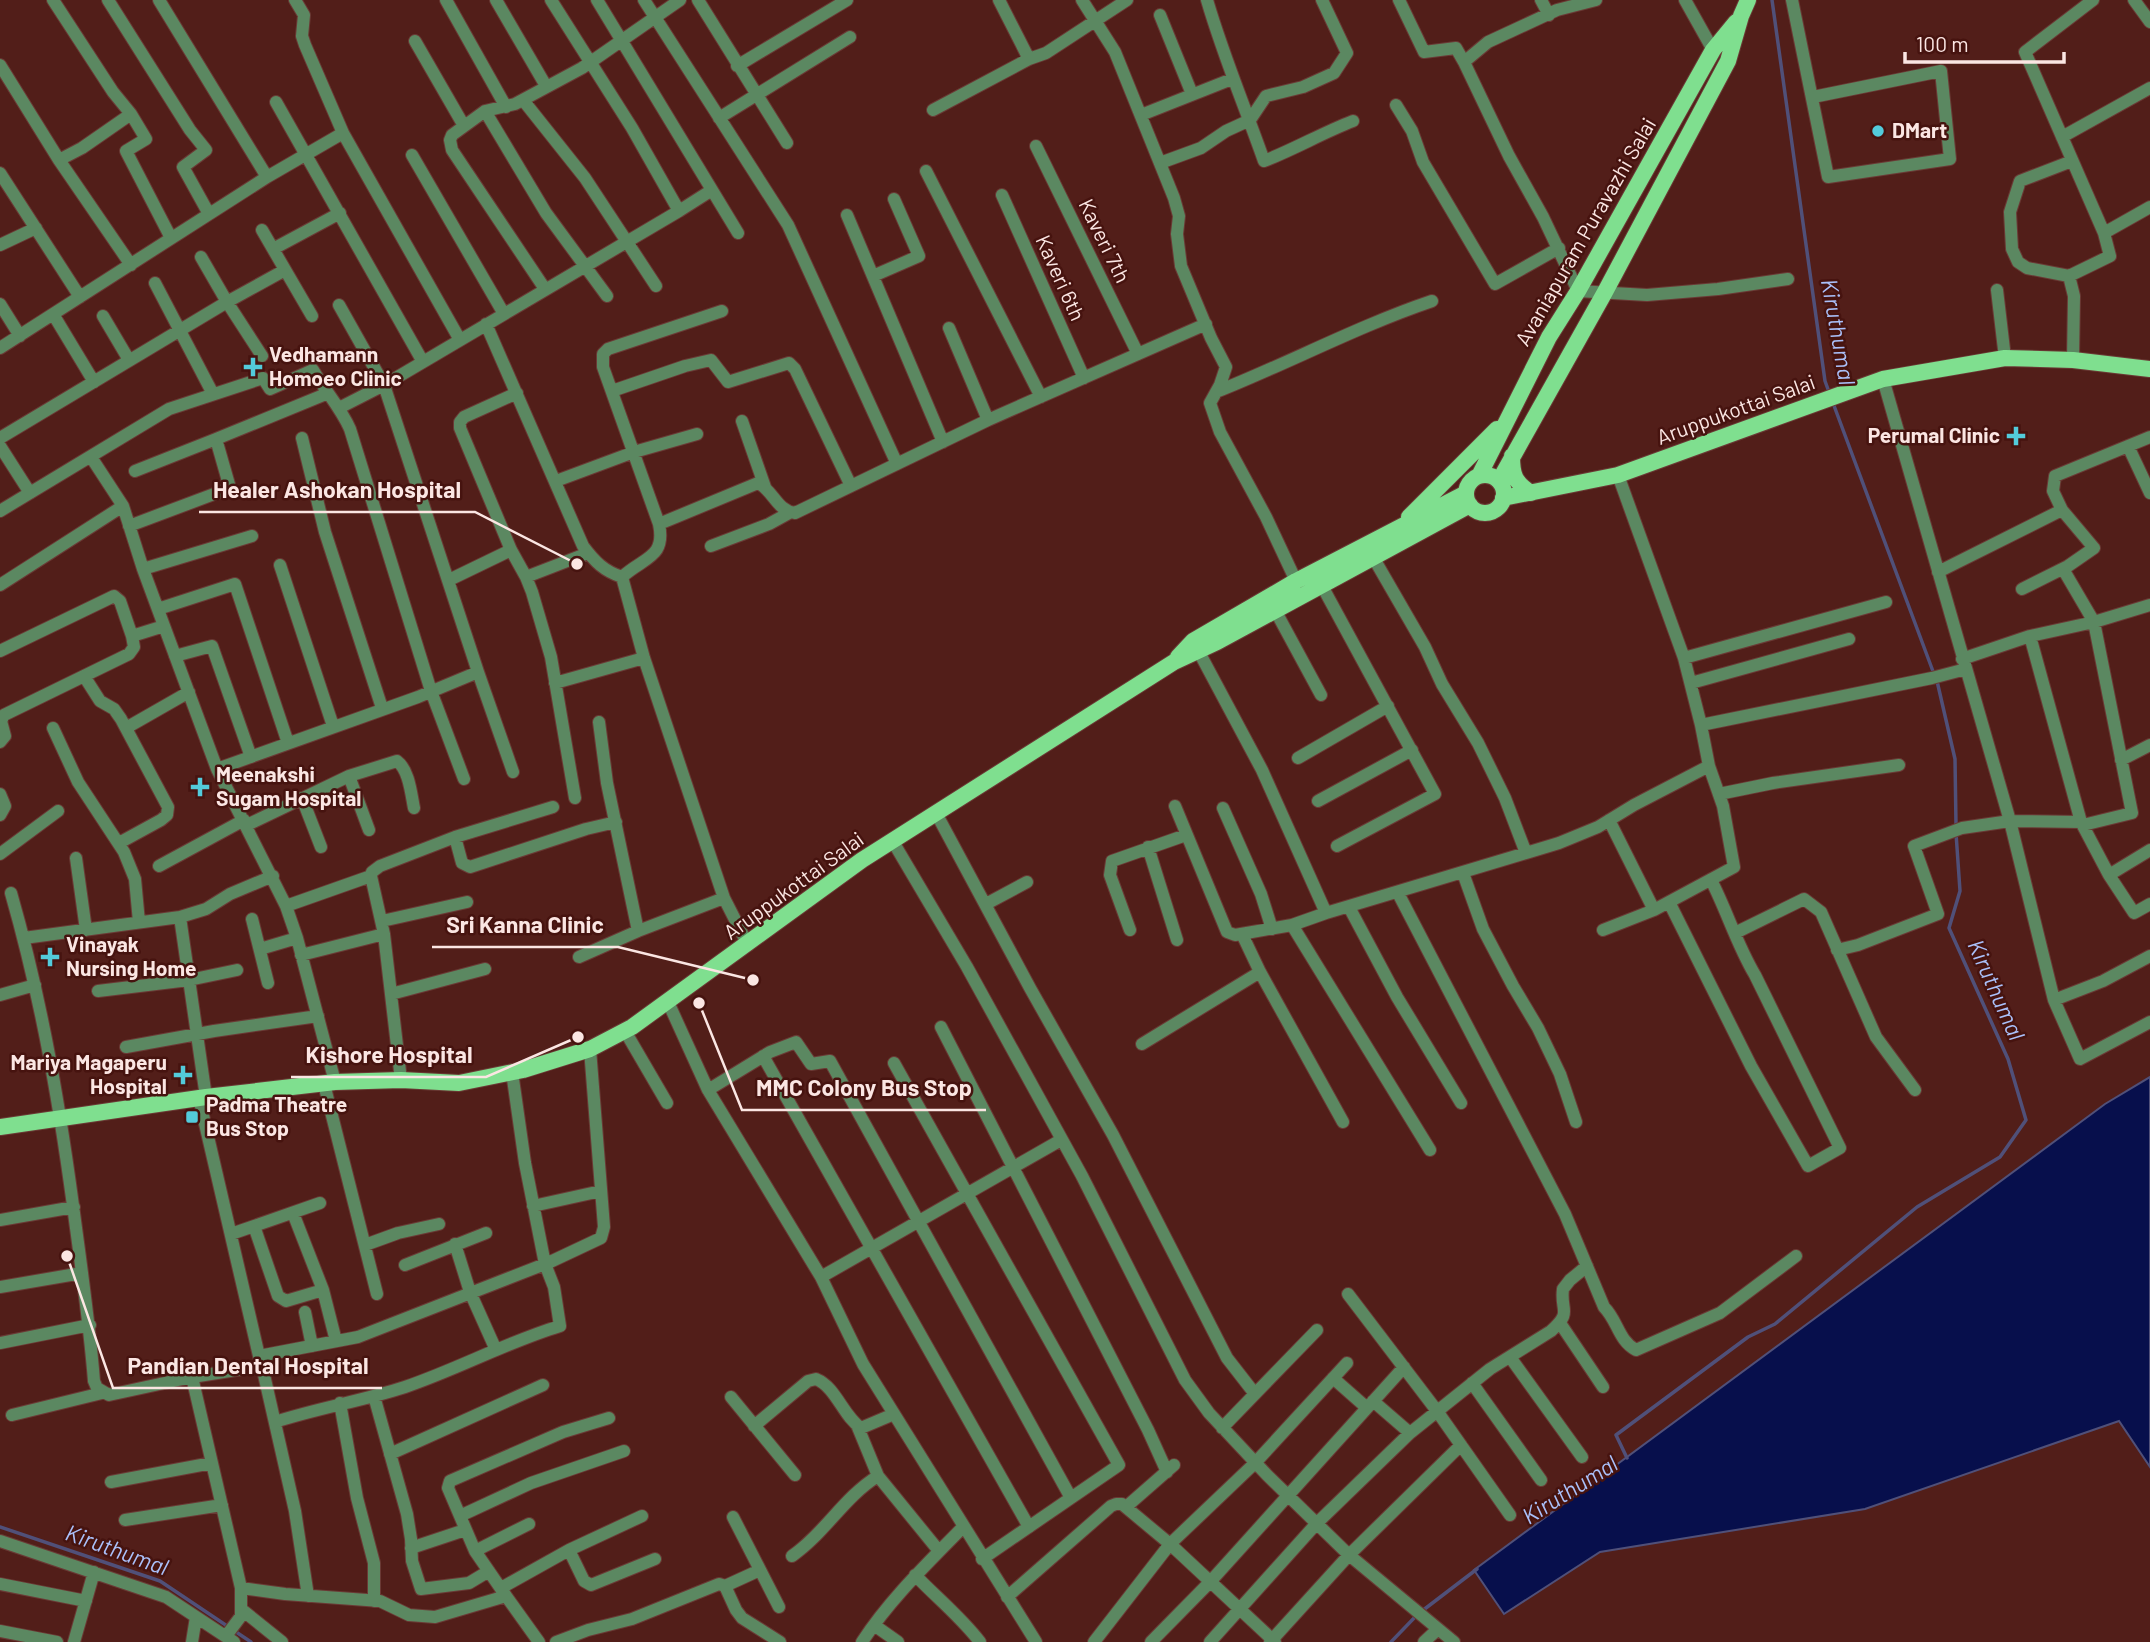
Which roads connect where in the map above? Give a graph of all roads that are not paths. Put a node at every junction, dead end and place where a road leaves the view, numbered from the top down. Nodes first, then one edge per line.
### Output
1 (53, 0) edge
2 (107, 0) edge
3 (159, 0) edge
4 (295, 0) edge
5 (446, 0) edge
6 (496, 0) edge
7 (551, 0) edge
8 (597, 0) edge
9 (644, 0) edge
10 (680, 0) edge
11 (698, 0) edge
12 (847, 0) edge
13 (999, 0) edge
14 (1082, 0) edge
15 (1127, 0) edge
16 (1207, 0) edge
17 (1322, 0) edge
18 (1399, 0) edge
19 (1541, 0) edge
20 (1595, 0) edge
21 (1685, 0) edge
22 (1748, 0) edge
23 (1792, 0) edge
24 (2093, 0) edge
25 (2134, 0) edge
26 (1160, 15) dead end
27 (1549, 15) junction
28 (1741, 16) junction
29 (655, 19) junction
30 (1095, 21) junction
31 (2150, 22) edge
32 (850, 37) dead end
33 (621, 40) junction
34 (415, 41) dead end
35 (1713, 50) junction
36 (1029, 59) junction
37 (590, 60) junction
38 (1464, 62) junction
39 (0, 65) edge
40 (737, 66) junction
41 (1232, 79) junction
42 (546, 86) junction
43 (2150, 88) edge
44 (757, 94) junction
45 (1192, 94) junction
46 (1813, 97) junction
47 (523, 100) junction
48 (276, 102) dead end
49 (1396, 106) dead end
50 (506, 107) junction
51 (933, 110) dead end
52 (485, 111) junction
53 (131, 114) junction
54 (1141, 115) junction
55 (719, 118) junction
56 (1250, 120) junction
57 (1353, 121) dead end
58 (464, 126) junction
59 (343, 133) junction
60 (2062, 137) junction
61 (787, 143) dead end
62 (1036, 146) dead end
63 (307, 153) junction
64 (412, 155) dead end
65 (59, 160) junction
66 (2072, 161) junction
67 (1160, 163) junction
68 (926, 171) dead end
69 (0, 173) edge
70 (267, 177) junction
71 (712, 190) junction
72 (1002, 195) dead end
73 (894, 199) dead end
74 (2150, 207) edge
75 (679, 211) junction
76 (340, 213) junction
77 (209, 214) junction
78 (847, 215) dead end
79 (36, 228) junction
80 (262, 230) dead end
81 (738, 233) dead end
82 (2104, 233) junction
83 (171, 238) junction
84 (627, 242) junction
85 (0, 244) edge
86 (1559, 248) junction
87 (273, 249) junction
88 (201, 257) dead end
89 (131, 265) junction
90 (585, 266) junction
91 (285, 270) junction
92 (873, 276) junction
93 (2069, 276) junction
94 (1788, 279) dead end
95 (155, 283) dead end
96 (656, 286) dead end
97 (545, 289) junction
98 (1997, 290) dead end
99 (1578, 291) junction
100 (1605, 292) junction
101 (607, 296) dead end
102 (80, 297) junction
103 (1432, 301) dead end
104 (227, 302) junction
105 (0, 304) edge
106 (339, 305) dead end
107 (722, 311) dead end
108 (53, 314) junction
109 (504, 314) junction
110 (103, 316) dead end
111 (312, 316) dead end
112 (486, 324) junction
113 (1206, 324) junction
114 (949, 328) dead end
115 (181, 330) junction
116 (20, 336) junction
117 (460, 340) junction
118 (0, 348) edge
119 (1138, 354) junction
120 (261, 356) dead end
121 (2005, 358) junction
122 (2073, 359) junction
123 (129, 360) junction
124 (423, 362) junction
125 (2150, 369) edge
126 (1084, 378) junction
127 (1883, 379) junction
128 (94, 382) junction
129 (384, 385) junction
130 (611, 391) junction
131 (1216, 392) junction
132 (517, 393) junction
133 (214, 394) junction
134 (327, 394) junction
135 (1041, 397) junction
136 (339, 408) junction
137 (1509, 416) junction
138 (988, 420) junction
139 (743, 421) dead end
140 (697, 434) dead end
141 (2150, 437) edge
142 (0, 438) edge
143 (302, 438) dead end
144 (216, 439) junction
145 (943, 442) junction
146 (0, 446) edge
147 (2128, 446) junction
148 (634, 452) junction
149 (1512, 456) junction
150 (91, 457) junction
151 (897, 464) junction
152 (135, 471) dead end
153 (1618, 475) junction
154 (1479, 476) junction
155 (556, 481) junction
156 (1499, 481) junction
157 (851, 486) junction
158 (765, 487) junction
159 (30, 493) junction
160 (1531, 493) junction
161 (2150, 493) edge
162 (1503, 498) junction
163 (1468, 499) junction
164 (123, 506) junction
165 (2062, 510) junction
166 (0, 511) edge
167 (789, 513) junction
168 (659, 524) junction
169 (129, 526) junction
170 (1397, 529) junction
171 (252, 536) dead end
172 (711, 546) dead end
173 (511, 550) junction
174 (588, 553) junction
175 (1373, 557) junction
176 (280, 565) dead end
177 (143, 569) junction
178 (2063, 569) junction
179 (1937, 572) junction
180 (526, 577) junction
181 (622, 577) junction
182 (449, 580) junction
183 (1296, 581) junction
184 (1321, 584) junction
185 (0, 585) edge
186 (2022, 589) dead end
187 (1886, 602) dead end
188 (2150, 605) edge
189 (158, 610) junction
190 (1275, 610) junction
191 (2094, 622) junction
192 (164, 626) junction
193 (132, 636) junction
194 (2030, 636) junction
195 (1849, 639) dead end
196 (0, 651) edge
197 (1199, 652) junction
198 (175, 656) junction
199 (644, 658) junction
200 (1684, 658) junction
201 (1174, 662) junction
202 (1964, 664) junction
203 (478, 673) junction
204 (84, 676) junction
205 (555, 683) junction
206 (1691, 683) junction
207 (431, 691) junction
208 (188, 692) junction
209 (1321, 695) dead end
210 (1388, 706) junction
211 (382, 708) junction
212 (599, 722) dead end
213 (1701, 725) junction
214 (333, 726) junction
215 (53, 728) dead end
216 (126, 728) junction
217 (0, 742) edge
218 (288, 743) junction
219 (2150, 745) edge
220 (1412, 750) junction
221 (251, 757) junction
222 (1298, 758) dead end
223 (2121, 760) junction
224 (1899, 765) dead end
225 (1709, 766) junction
226 (217, 769) junction
227 (513, 772) dead end
228 (349, 776) junction
229 (464, 779) dead end
230 (0, 794) edge
231 (1719, 794) junction
232 (302, 798) junction
233 (575, 798) dead end
234 (1318, 801) dead end
235 (1175, 806) dead end
236 (553, 807) dead end
237 (414, 808) dead end
238 (1223, 808) dead end
239 (58, 811) dead end
240 (936, 813) junction
241 (0, 815) edge
242 (1609, 820) junction
243 (2010, 821) junction
244 (616, 822) junction
245 (245, 823) junction
246 (2082, 824) junction
247 (369, 830) dead end
248 (1186, 835) junction
249 (449, 839) junction
250 (892, 840) junction
251 (119, 843) junction
252 (1337, 846) dead end
253 (321, 847) dead end
254 (1148, 847) junction
255 (2150, 850) edge
256 (1526, 853) junction
257 (0, 854) edge
258 (76, 858) dead end
259 (159, 866) dead end
260 (1463, 873) junction
261 (2109, 875) junction
262 (273, 876) junction
263 (371, 876) junction
264 (1711, 880) junction
265 (1027, 883) dead end
266 (11, 893) dead end
267 (1398, 893) junction
268 (724, 898) junction
269 (467, 902) dead end
270 (1669, 902) junction
271 (986, 904) junction
272 (2150, 904) edge
273 (286, 906) junction
274 (1349, 906) junction
275 (1654, 910) junction
276 (1326, 913) junction
277 (180, 917) junction
278 (252, 919) dead end
279 (139, 922) junction
280 (1292, 925) junction
281 (383, 927) junction
282 (1272, 929) junction
283 (86, 930) junction
284 (1129, 930) dead end
285 (1603, 930) dead end
286 (638, 932) junction
287 (1735, 933) junction
288 (1242, 934) junction
289 (24, 938) junction
290 (297, 938) junction
291 (1177, 940) dead end
292 (748, 945) junction
293 (260, 949) junction
294 (1838, 950) junction
295 (302, 955) junction
296 (2150, 956) edge
297 (579, 957) dead end
298 (485, 969) dead end
299 (237, 970) dead end
300 (1260, 972) junction
301 (189, 979) junction
302 (268, 983) dead end
303 (35, 985) junction
304 (98, 992) dead end
305 (391, 994) junction
306 (0, 995) edge
307 (2054, 1000) junction
308 (668, 1002) junction
309 (318, 1016) junction
310 (2150, 1021) edge
311 (941, 1027) dead end
312 (625, 1031) junction
313 (197, 1035) junction
314 (1142, 1044) dead end
315 (125, 1048) dead end
316 (590, 1049) junction
317 (763, 1056) junction
318 (894, 1063) dead end
319 (512, 1072) junction
320 (401, 1080) junction
321 (329, 1083) junction
322 (708, 1090) junction
323 (1915, 1090) dead end
324 (203, 1098) junction
325 (667, 1103) dead end
326 (1461, 1103) dead end
327 (62, 1119) junction
328 (1343, 1122) dead end
329 (1576, 1122) dead end
330 (0, 1127) edge
331 (1061, 1140) junction
332 (1430, 1150) dead end
333 (1013, 1167) junction
334 (601, 1191) junction
335 (967, 1194) junction
336 (320, 1203) dead end
337 (533, 1206) junction
338 (74, 1208) junction
339 (293, 1213) junction
340 (0, 1220) edge
341 (918, 1222) junction
342 (439, 1224) dead end
343 (254, 1226) junction
344 (486, 1233) dead end
345 (231, 1234) junction
346 (456, 1244) junction
347 (365, 1245) junction
348 (872, 1248) junction
349 (1796, 1256) dead end
350 (547, 1263) junction
351 (405, 1265) dead end
352 (1587, 1266) junction
353 (82, 1273) junction
354 (821, 1277) junction
355 (0, 1287) edge
356 (323, 1290) junction
357 (470, 1292) junction
358 (377, 1294) dead end
359 (1348, 1294) dead end
360 (305, 1312) dead end
361 (1560, 1324) junction
362 (90, 1325) junction
363 (1317, 1330) dead end
364 (336, 1341) junction
365 (0, 1343) edge
366 (312, 1346) junction
367 (496, 1350) junction
368 (1510, 1357) junction
369 (260, 1361) junction
370 (1347, 1363) dead end
371 (1404, 1367) junction
372 (192, 1377) junction
373 (1333, 1378) junction
374 (1472, 1383) junction
375 (542, 1385) dead end
376 (1603, 1387) dead end
377 (102, 1393) junction
378 (1255, 1394) junction
379 (374, 1396) junction
380 (730, 1397) dead end
381 (340, 1404) junction
382 (1370, 1404) junction
383 (1437, 1411) junction
384 (894, 1414) junction
385 (12, 1415) dead end
386 (609, 1418) dead end
387 (275, 1422) junction
388 (754, 1426) junction
389 (857, 1426) junction
390 (1222, 1428) junction
391 (1410, 1433) junction
392 (1461, 1446) junction
393 (624, 1451) dead end
394 (390, 1454) junction
395 (1582, 1457) dead end
396 (212, 1463) junction
397 (1255, 1463) junction
398 (795, 1475) dead end
399 (878, 1476) junction
400 (1541, 1480) dead end
401 (111, 1482) dead end
402 (1288, 1494) junction
403 (1071, 1498) junction
404 (222, 1505) junction
405 (1126, 1507) junction
406 (1510, 1515) dead end
407 (462, 1516) junction
408 (642, 1516) dead end
409 (733, 1517) dead end
410 (125, 1520) dead end
411 (1317, 1523) junction
412 (529, 1524) dead end
413 (963, 1527) junction
414 (1029, 1527) junction
415 (465, 1530) junction
416 (0, 1541) edge
417 (1170, 1544) junction
418 (411, 1548) junction
419 (475, 1550) junction
420 (569, 1550) junction
421 (939, 1551) junction
422 (1349, 1555) junction
423 (792, 1556) dead end
424 (654, 1559) dead end
425 (982, 1559) junction
426 (760, 1570) junction
427 (489, 1571) junction
428 (94, 1573) junction
429 (915, 1575) junction
430 (1210, 1582) junction
431 (0, 1584) edge
432 (725, 1586) junction
433 (241, 1588) junction
434 (504, 1592) junction
435 (308, 1596) junction
436 (1007, 1597) junction
437 (86, 1601) junction
438 (374, 1601) junction
439 (779, 1607) dead end
440 (1238, 1608) junction
441 (241, 1613) junction
442 (196, 1617) junction
443 (873, 1625) junction
444 (1438, 1629) junction
445 (0, 1631) edge
446 (229, 1637) edge
447 (1272, 1641) edge
448 (57, 1642) edge
449 (74, 1642) edge
450 (192, 1642) edge
451 (282, 1642) edge
452 (539, 1642) edge
453 (556, 1642) edge
454 (780, 1642) edge
455 (862, 1642) edge
456 (898, 1642) edge
457 (980, 1642) edge
458 (1036, 1642) edge
459 (1094, 1642) edge
460 (1151, 1642) edge
461 (1210, 1642) edge
462 (1424, 1642) edge
463 (1454, 1642) edge

1 - 53 street
2 - 77 street
3 - 70 street
4 - 59 street
5 - 50 street
6 - 42 street
7 - 37 street
8 - 33 street
9 - 29 street
10 - 29 street
11 - 40 street
12 - 40 street
13 - 36 street
14 - 30 street
15 - 30 street
16 - 41 street
17 - 56 street
18 - 38 street
19 - 27 street
20 - 27 street
21 - 35 street
22 - 28 main road, Avaniapuram Puravazhi Salai
23 - 46 street
24 - 60 street
25 - 31 street
26 - 45 street
27 - 38 street
28 - 35 main road, Avaniapuram Puravazhi Salai
28 - 100 main road, Avaniapuram Puravazhi Salai
29 - 33 street
29 - 55 street
30 - 36 street
30 - 54 street
32 - 44 street
33 - 37 street
33 - 71 street
34 - 58 street
35 - 99 main road, Avaniapuram Puravazhi Salai
36 - 51 street
37 - 42 street
37 - 75 street
38 - 86 street
39 - 65 street
40 - 44 street
41 - 45 street
41 - 56 street
42 - 47 street
43 - 60 street
44 - 55 street
44 - 61 street
45 - 54 street
46 - 46 street
47 - 50 street
47 - 84 street
48 - 63 street
49 - 86 street
50 - 52 street
52 - 58 street
52 - 90 street
53 - 65 street
53 - 83 street
54 - 67 street
55 - 151 street
56 - 57 street
56 - 67 street
58 - 97 street
59 - 63 street
59 - 117 street
60 - 66 street
62 - 119 street, Kaveri 7th
63 - 70 street
63 - 76 street
64 - 109 street
65 - 89 street
66 - 82 street
66 - 93 street
67 - 113 street
68 - 135 street
69 - 79 street
70 - 77 street
71 - 75 street
71 - 81 street
72 - 126 street, Kaveri 6th
73 - 92 street
74 - 82 street
75 - 84 street
76 - 87 street
76 - 124 street
77 - 83 street
78 - 92 street
79 - 85 street
79 - 102 street
80 - 87 street
82 - 93 street
83 - 89 street
84 - 90 street
84 - 96 street
86 - 99 street
87 - 91 street
88 - 104 street
89 - 102 street
90 - 97 street
90 - 101 street
91 - 104 street
91 - 111 street
92 - 145 street
93 - 122 street
94 - 100 street
95 - 115 street
97 - 109 street
98 - 121 street
99 - 100 street
99 - 137 main road, Avaniapuram Puravazhi Salai
100 - 149 main road, Avaniapuram Puravazhi Salai
102 - 108 street
103 - 131 street
104 - 115 street
104 - 120 street
105 - 116 street
106 - 129 street
107 - 130 street
108 - 116 street
108 - 128 street
109 - 112 street
110 - 123 street
112 - 117 street
112 - 132 street
113 - 119 street
113 - 131 street
114 - 138 street
115 - 123 street
115 - 133 street
116 - 118 street
117 - 124 street
119 - 126 street
121 - 122 main road, Aruppukottai Salai
121 - 127 main road, Aruppukottai Salai
122 - 125 main road, Aruppukottai Salai
123 - 128 street
124 - 129 street
126 - 135 street
127 - 153 main road, Aruppukottai Salai
127 - 179 street
128 - 142 street
129 - 136 street
129 - 182 street
130 - 148 street
130 - 157 street
131 - 183 street
132 - 155 street
132 - 173 street
133 - 134 street
133 - 150 street
134 - 136 street
134 - 144 street
135 - 138 street
136 - 207 street
137 - 154 main road, Avaniapuram Puravazhi Salai
137 - 170 main road
138 - 145 street
139 - 158 street
140 - 148 street
141 - 147 street
143 - 211 street
144 - 152 street
144 - 169 street
145 - 151 street
146 - 159 street
147 - 161 street
147 - 165 street
148 - 155 street
148 - 168 street
149 - 156 main road, Avaniapuram Puravazhi Salai
149 - 160 main road
150 - 159 street
150 - 164 street
151 - 157 street
153 - 160 main road, Aruppukottai Salai
153 - 200 street
154 - 156 main road
154 - 163 main road
155 - 174 street
156 - 162 main road
157 - 167 street
158 - 167 street
158 - 168 street
159 - 166 street
160 - 162 main road, Aruppukottai Salai
162 - 163 main road
163 - 170 main road, Aruppukottai Salai
163 - 175 main road, Aruppukottai Salai
164 - 169 street
164 - 185 street
165 - 178 street
165 - 179 street
167 - 172 street
168 - 181 street
169 - 177 street
170 - 183 main road, Aruppukottai Salai
171 - 177 street
173 - 180 street
173 - 182 street
174 - 180 street
174 - 181 street
175 - 184 main road, Aruppukottai Salai
175 - 256 street
176 - 214 street
177 - 189 street
178 - 186 street
178 - 191 street
179 - 202 street
180 - 205 street
181 - 199 street
182 - 203 street
183 - 201 main road, Aruppukottai Salai
184 - 190 main road, Aruppukottai Salai
184 - 210 street
187 - 200 street
188 - 191 street
189 - 192 street
189 - 218 street
190 - 197 main road, Aruppukottai Salai
190 - 209 street
191 - 194 street
191 - 223 street
192 - 193 street
192 - 198 street
193 - 196 street
193 - 204 street
194 - 202 street
194 - 246 street
195 - 206 street
197 - 201 main road, Aruppukottai Salai
197 - 276 street
198 - 208 street
198 - 221 street
199 - 205 street
199 - 268 street
200 - 206 street
201 - 240 main road, Aruppukottai Salai
202 - 213 street
202 - 243 street
203 - 207 street
203 - 227 street
204 - 216 street
204 - 217 street
205 - 233 street
206 - 213 street
207 - 211 street
207 - 229 street
208 - 216 street
208 - 226 street
210 - 220 street
210 - 222 street
211 - 214 street
212 - 244 street
213 - 225 street
214 - 218 street
215 - 251 street
216 - 251 street
218 - 221 street
219 - 223 street
220 - 234 street
220 - 252 street
221 - 226 street
223 - 246 street
224 - 231 street
225 - 231 street
225 - 242 street
226 - 245 street
228 - 232 street
228 - 237 street
228 - 247 street
230 - 241 street
231 - 264 street
232 - 245 street
232 - 253 street
235 - 248 street
236 - 249 street
238 - 282 street
239 - 257 street
240 - 250 main road, Aruppukottai Salai
240 - 271 street
242 - 256 street
242 - 275 street
243 - 246 street
243 - 294 street
243 - 307 street
244 - 249 street
244 - 286 street
245 - 259 street
245 - 262 street
246 - 261 street
248 - 254 street
248 - 288 street
249 - 263 street
250 - 292 main road, Aruppukottai Salai
250 - 331 street
251 - 279 street
254 - 284 street
254 - 291 street
255 - 261 street
256 - 260 street
258 - 283 street
260 - 267 street
260 - 329 street
261 - 272 street
262 - 273 street
262 - 277 street
263 - 273 street
263 - 281 street
264 - 270 street
264 - 287 street
265 - 271 street
266 - 289 street
267 - 274 street
267 - 352 street
268 - 286 street
268 - 292 street
269 - 281 street
270 - 275 street
270 - 287 street
271 - 378 street
273 - 290 street
274 - 276 street
274 - 326 street
275 - 285 street
276 - 280 street
277 - 279 street
277 - 301 street
278 - 293 street
279 - 283 street
280 - 282 street
280 - 332 street
281 - 295 street
281 - 305 street
282 - 288 street
283 - 289 street
286 - 297 street
287 - 294 street
288 - 300 street
289 - 303 street
290 - 293 street
290 - 295 street
292 - 308 main road, Aruppukottai Salai
293 - 302 street
294 - 323 street
295 - 309 street
296 - 307 street
298 - 305 street
299 - 301 street
300 - 314 street
300 - 328 street
301 - 304 street
301 - 313 street
303 - 306 street
303 - 327 street
305 - 320 street
307 - 310 street
308 - 312 main road, Aruppukottai Salai
308 - 322 street
309 - 313 street
309 - 321 street
311 - 333 street
312 - 316 main road, Aruppukottai Salai
312 - 325 street
313 - 315 street
313 - 324 street
316 - 319 main road, Aruppukottai Salai
316 - 334 street
317 - 322 street
317 - 341 street
317 - 348 street
318 - 335 street
319 - 320 main road, Aruppukottai Salai
319 - 337 street
320 - 321 main road, Aruppukottai Salai
321 - 324 main road, Aruppukottai Salai
321 - 347 street
322 - 354 street
324 - 327 main road, Aruppukottai Salai
324 - 345 street
327 - 330 main road, Aruppukottai Salai
327 - 338 street
331 - 333 street
331 - 390 street
333 - 335 street
333 - 405 street
334 - 337 street
334 - 350 street
335 - 341 street
335 - 403 street
336 - 339 street
337 - 350 street
338 - 340 street
338 - 353 street
339 - 343 street
339 - 356 street
341 - 348 street
341 - 403 street
342 - 347 street
343 - 345 street
343 - 356 street
344 - 346 street
345 - 369 street
346 - 351 street
346 - 357 street
347 - 358 street
348 - 354 street
348 - 414 street
349 - 352 street
350 - 357 street
350 - 367 street
352 - 361 street
353 - 355 street
353 - 362 street
354 - 384 street
356 - 364 street
357 - 364 street
357 - 367 street
359 - 371 street
360 - 366 street
361 - 368 street
361 - 376 street
362 - 365 street
362 - 377 street
363 - 378 street
364 - 366 street
366 - 369 street
367 - 379 street
368 - 374 street
368 - 395 street
369 - 372 street
369 - 387 street
370 - 373 street
371 - 382 street
371 - 383 street
372 - 377 street
372 - 396 street
373 - 382 street
373 - 397 street
374 - 383 street
374 - 400 street
375 - 394 street
377 - 385 street
378 - 390 street
379 - 381 street
379 - 394 street
380 - 388 street
381 - 387 street
381 - 438 street
382 - 391 street
382 - 402 street
383 - 391 street
383 - 392 street
384 - 389 street
384 - 413 street
386 - 407 street
387 - 435 street
388 - 389 street
388 - 398 street
389 - 399 street
390 - 397 street
391 - 411 street
392 - 406 street
392 - 422 street
393 - 407 street
394 - 418 street
396 - 401 street
396 - 404 street
397 - 402 street
397 - 417 street
399 - 421 street
399 - 423 street
402 - 411 street
402 - 430 street
403 - 414 street
404 - 410 street
404 - 433 street
405 - 417 street
405 - 436 street
407 - 415 street
408 - 420 street
409 - 426 street
411 - 422 street
411 - 440 street
412 - 419 street
413 - 421 street
413 - 425 street
414 - 425 street
415 - 418 street
415 - 419 street
416 - 428 street
417 - 430 street
417 - 459 street
418 - 427 street
419 - 427 street
420 - 424 street
420 - 434 street
421 - 429 street
422 - 444 street
422 - 447 street
425 - 436 street
426 - 432 street
426 - 439 street
427 - 434 street
428 - 437 street
428 - 442 street
429 - 443 street
429 - 457 street
430 - 440 street
430 - 460 street
431 - 437 street
432 - 453 street
432 - 454 street
433 - 435 street
433 - 441 street
434 - 438 street
434 - 452 street
435 - 438 street
436 - 458 street
437 - 449 street
440 - 447 street
440 - 461 street
441 - 446 street
441 - 451 street
442 - 446 street
442 - 450 street
443 - 455 street
443 - 456 street
444 - 462 street
444 - 463 street
445 - 448 street

